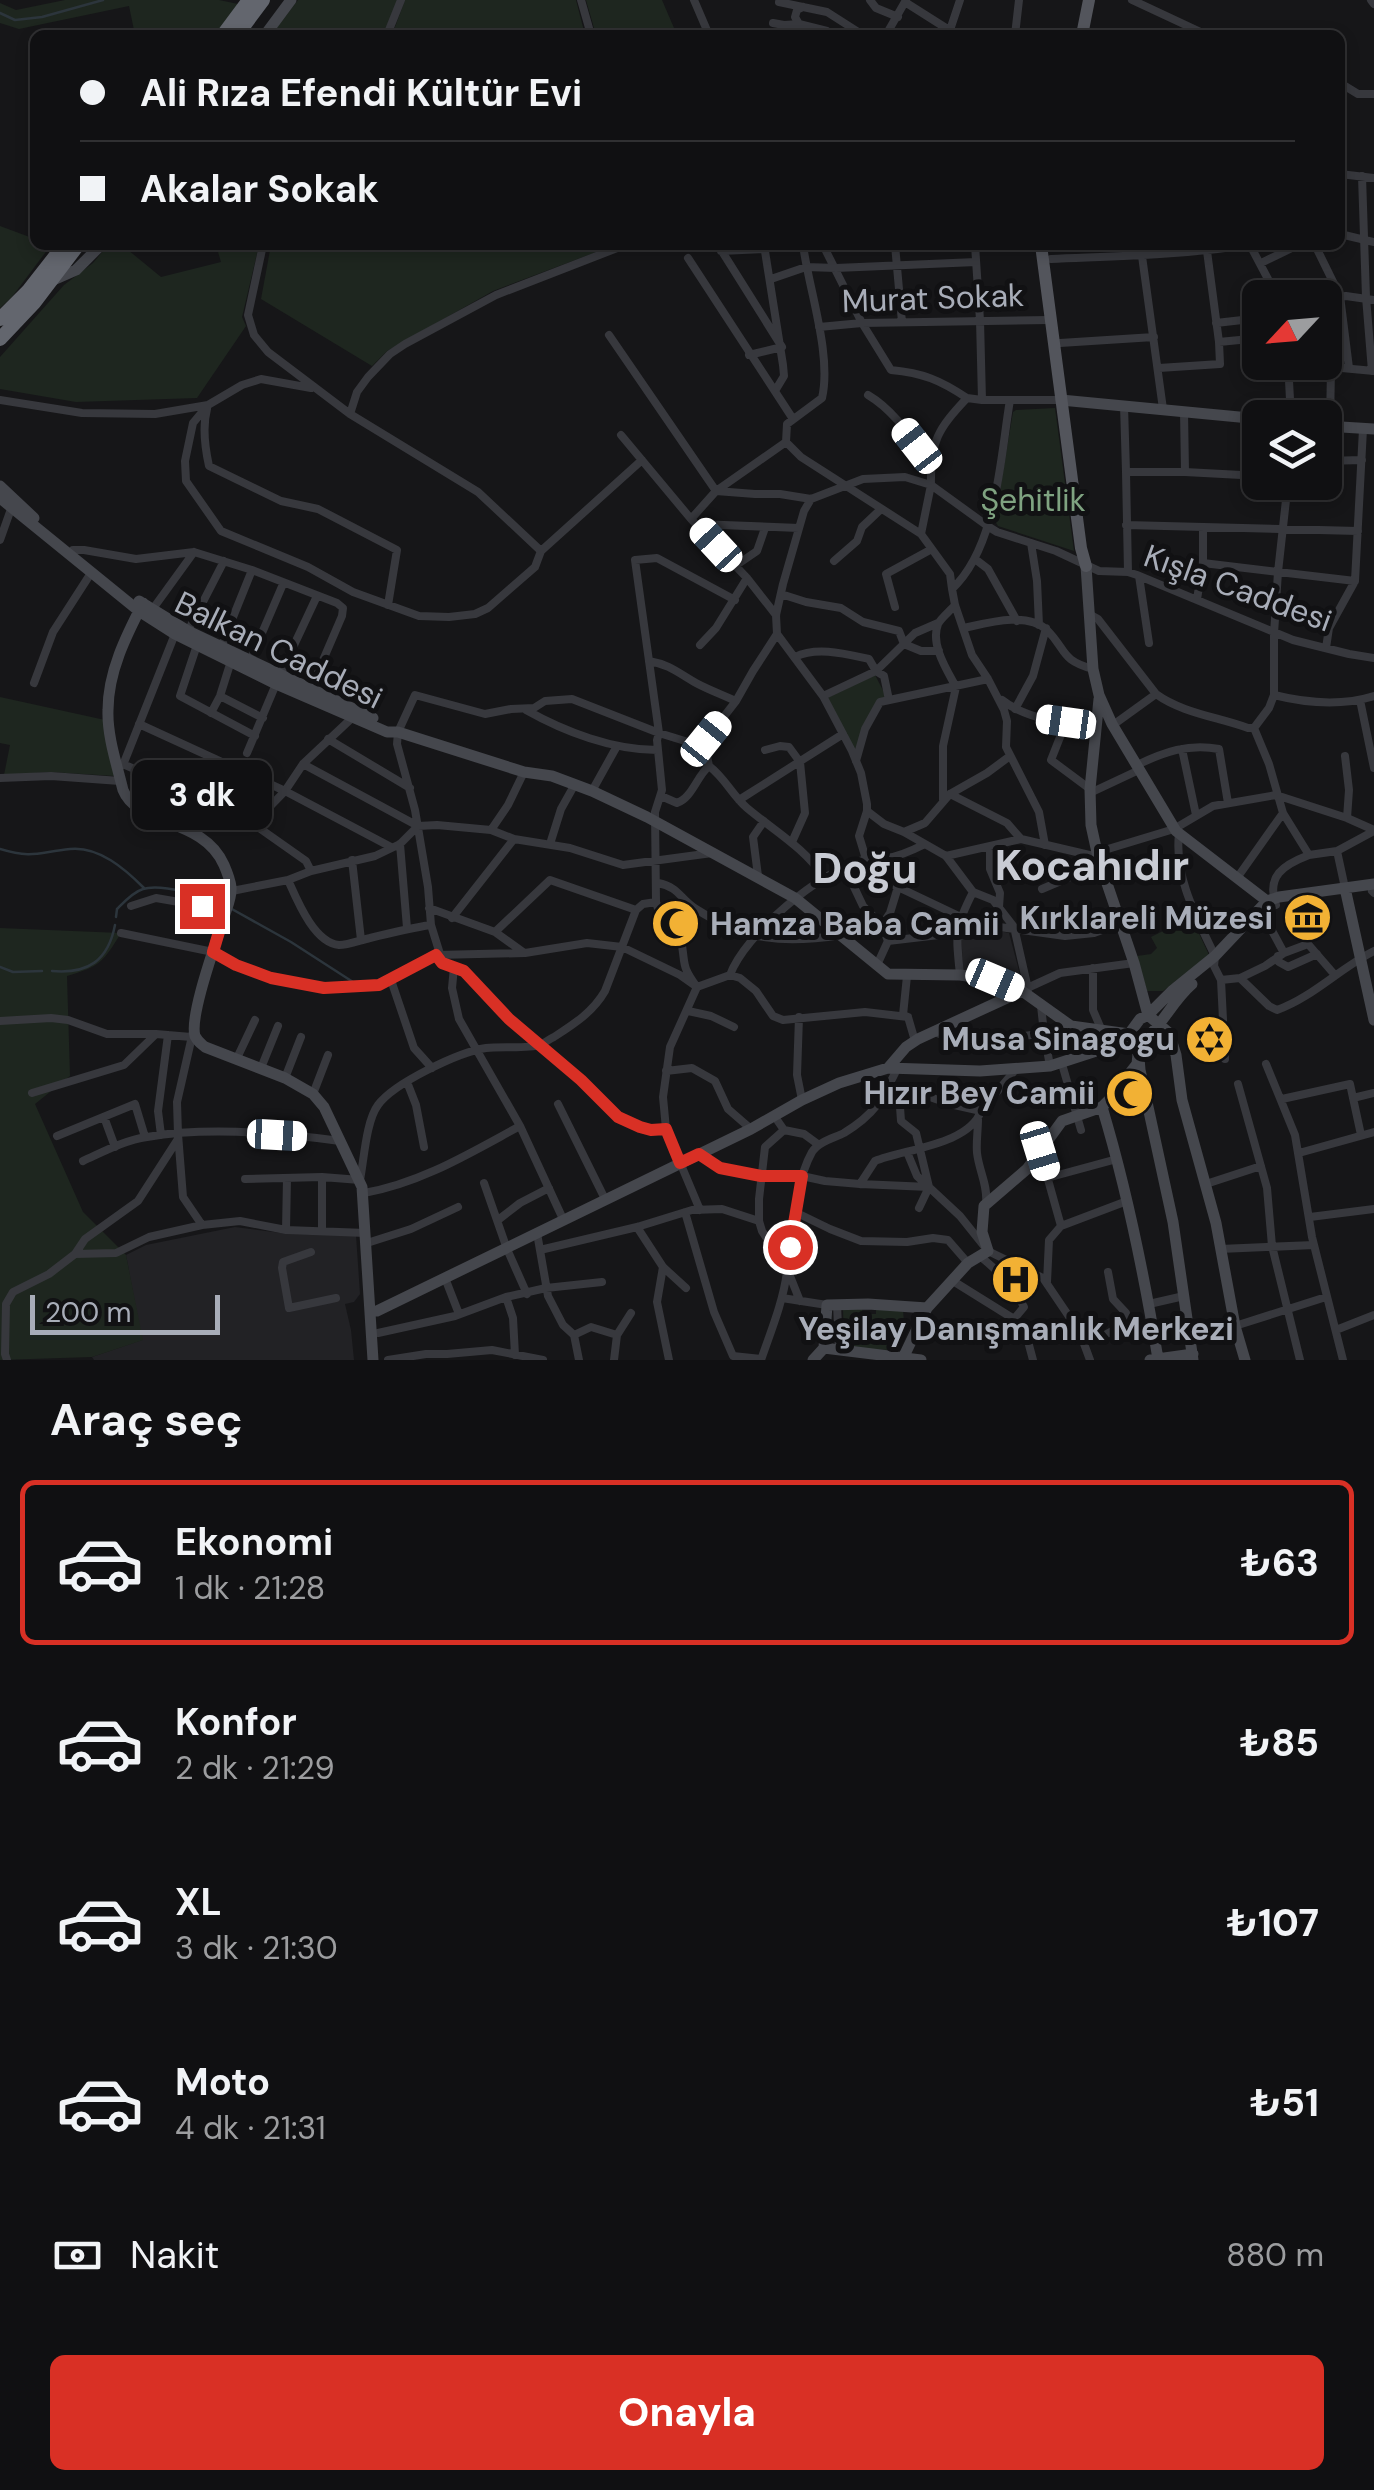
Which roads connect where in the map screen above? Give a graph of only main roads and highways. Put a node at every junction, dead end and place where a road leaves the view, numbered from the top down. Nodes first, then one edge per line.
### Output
1 (249, 0) edge
2 (263, 0) edge
3 (1080, 0) edge
4 (1088, 0) edge
5 (227, 30) edge
6 (241, 30) edge
7 (1078, 30) edge
8 (1079, 30) edge
9 (60, 250) edge
10 (74, 250) edge
11 (1042, 250) edge
12 (1050, 252) edge
13 (0, 319) edge
14 (0, 339) edge
15 (1065, 400) junction
16 (1086, 566) road end

1 - 5 highway
2 - 6 highway
3 - 7 main road
4 - 8 main road
9 - 13 highway
10 - 14 highway
11 - 15 main road
12 - 15 main road
15 - 16 main road

